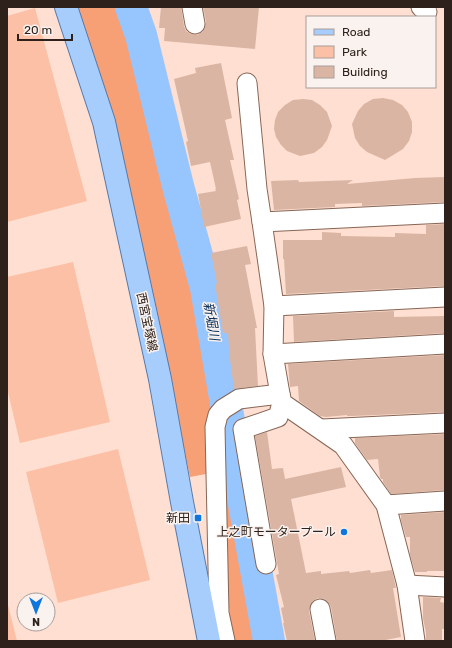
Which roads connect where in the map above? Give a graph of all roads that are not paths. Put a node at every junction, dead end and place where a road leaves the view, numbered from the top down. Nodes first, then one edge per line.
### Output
1 (66, 7) edge
2 (247, 83) dead end
3 (445, 213) edge
4 (262, 222) junction
5 (445, 296) edge
6 (274, 306) junction
7 (445, 344) edge
8 (273, 354) junction
9 (281, 399) junction
10 (445, 423) edge
11 (322, 429) junction
12 (445, 502) edge
13 (386, 505) junction
14 (266, 564) dead end
15 (407, 585) junction
16 (445, 587) edge
17 (320, 609) dead end
18 (212, 614) junction
19 (209, 641) edge
20 (225, 641) edge
21 (326, 641) edge
22 (415, 641) edge

1 - 18 main road, 西宮宝塚線
2 - 4 street
3 - 4 street
4 - 6 street
5 - 6 street
6 - 8 street
7 - 8 street
8 - 9 street
9 - 11 street
9 - 14 street
9 - 18 street
10 - 11 street
11 - 13 street
12 - 13 street
13 - 15 street
15 - 16 street
15 - 22 street
17 - 21 street
18 - 19 main road, 西宮宝塚線
18 - 20 street

